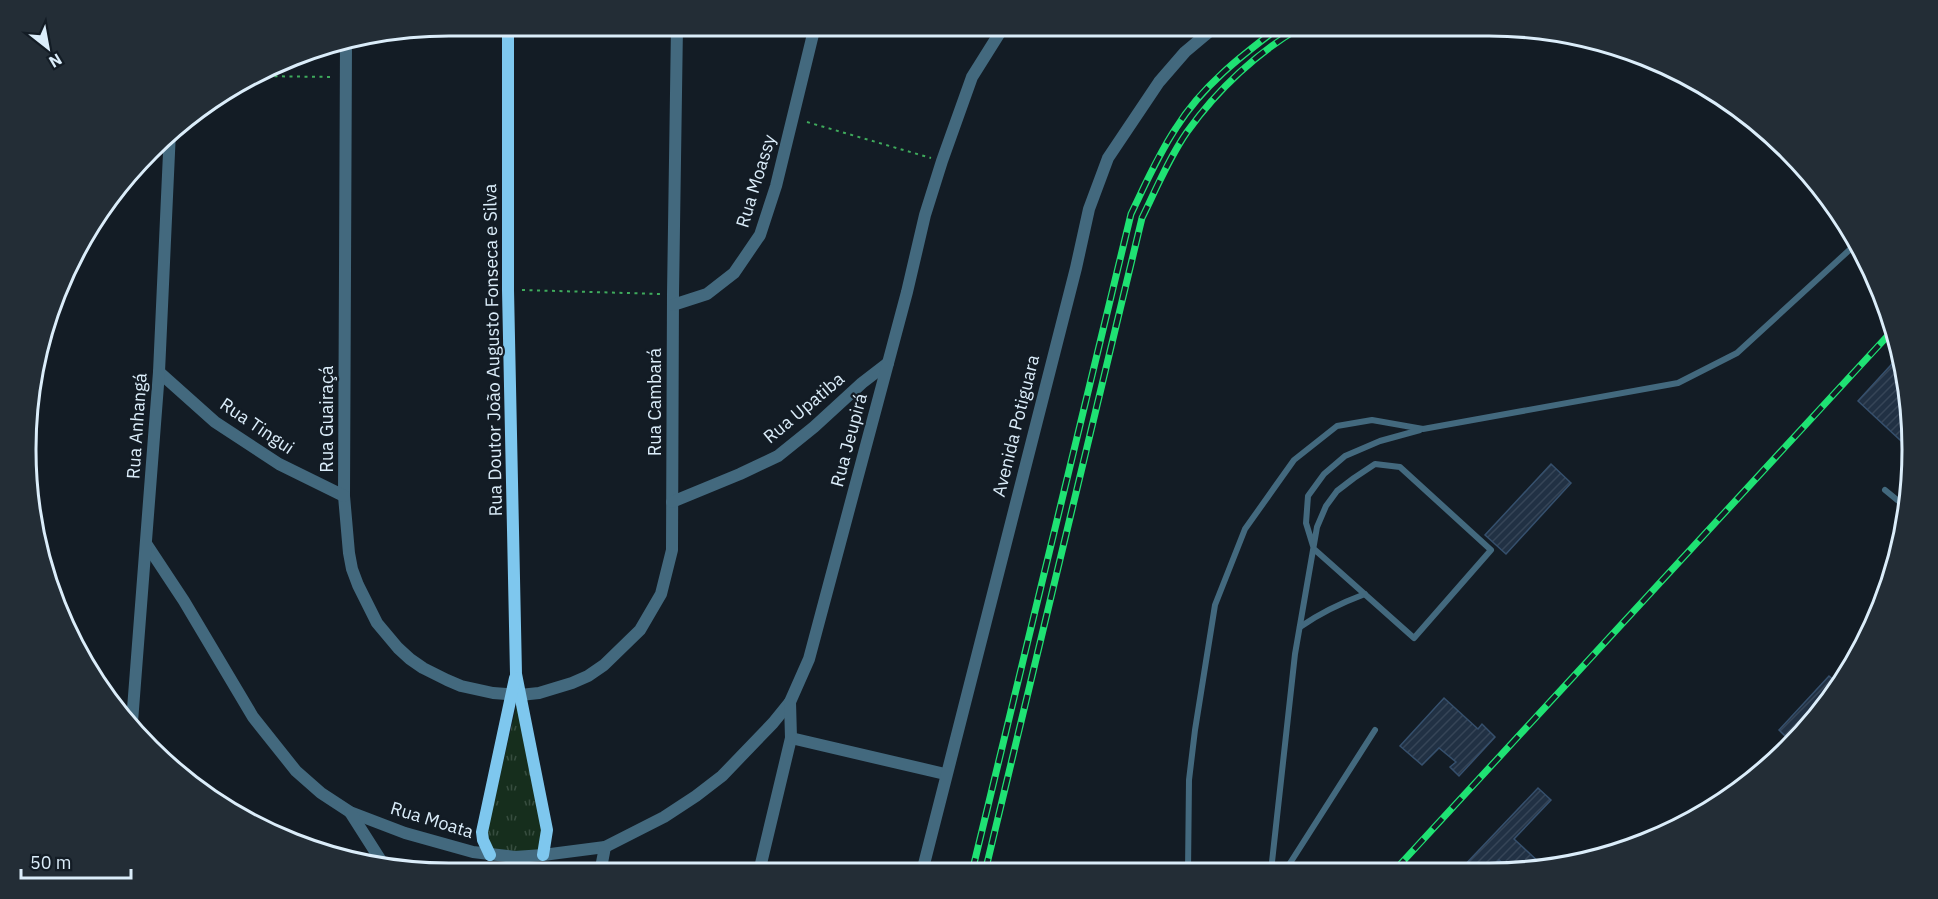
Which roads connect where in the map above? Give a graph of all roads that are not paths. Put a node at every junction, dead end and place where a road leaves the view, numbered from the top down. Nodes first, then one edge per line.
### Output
1 (508, 36) edge
2 (677, 36) edge
3 (813, 36) edge
4 (998, 36) edge
5 (1204, 36) edge
6 (346, 49) edge
7 (169, 146) edge
8 (1850, 249) edge
9 (673, 299) junction
10 (888, 363) junction
11 (159, 372) junction
12 (1423, 429) junction
13 (1885, 490) dead end
14 (344, 496) junction
15 (1898, 501) edge
16 (672, 502) junction
17 (147, 545) junction
18 (1314, 549) junction
19 (1365, 594) junction
20 (1300, 627) junction
21 (516, 695) junction
22 (790, 702) junction
23 (133, 715) edge
24 (1376, 730) dead end
25 (791, 738) junction
26 (945, 774) junction
27 (350, 812) junction
28 (605, 847) junction
29 (490, 855) junction
30 (543, 855) junction
31 (377, 856) edge
32 (602, 863) edge
33 (761, 863) edge
34 (923, 863) edge
35 (1188, 863) edge
36 (1272, 863) edge
37 (1290, 863) edge

1 - 21 street, Rua Doutor João Augusto Fonseca e Silva
2 - 9 street, Rua Cambará
3 - 9 street, Rua Moassy
4 - 10 street, Rua Jeupirá
5 - 26 street, Avenida Potiguara
6 - 14 street, Rua Guairaçá
7 - 11 street, Rua Anhangá
8 - 12 lane
9 - 16 street, Rua Cambará
10 - 16 street, Rua Upatiba
10 - 22 street, Rua Jeupirá
11 - 14 street, Rua Tingui
11 - 17 street, Rua Anhangá
12 - 18 lane
12 - 35 lane
13 - 15 lane
14 - 21 street, Rua Guairaçá
16 - 21 street, Rua Cambará
17 - 23 street, Rua Anhangá
17 - 27 street, Rua Moata
18 - 19 lane
18 - 19 lane
18 - 20 lane
19 - 20 lane
20 - 36 lane
21 - 29 street, Rua Doutor João Augusto Fonseca e Silva
21 - 30 street, Rua Doutor João Augusto Fonseca e Silva
22 - 25 street, Rua Jeupirá
22 - 28 street, Rua Moata
24 - 37 lane
25 - 26 street
25 - 33 street, Rua Jeupirá
26 - 34 street, Avenida Potiguara
27 - 29 street, Rua Moata
27 - 31 street
28 - 30 street, Rua Moata
28 - 32 street
29 - 30 street, Rua Moata

